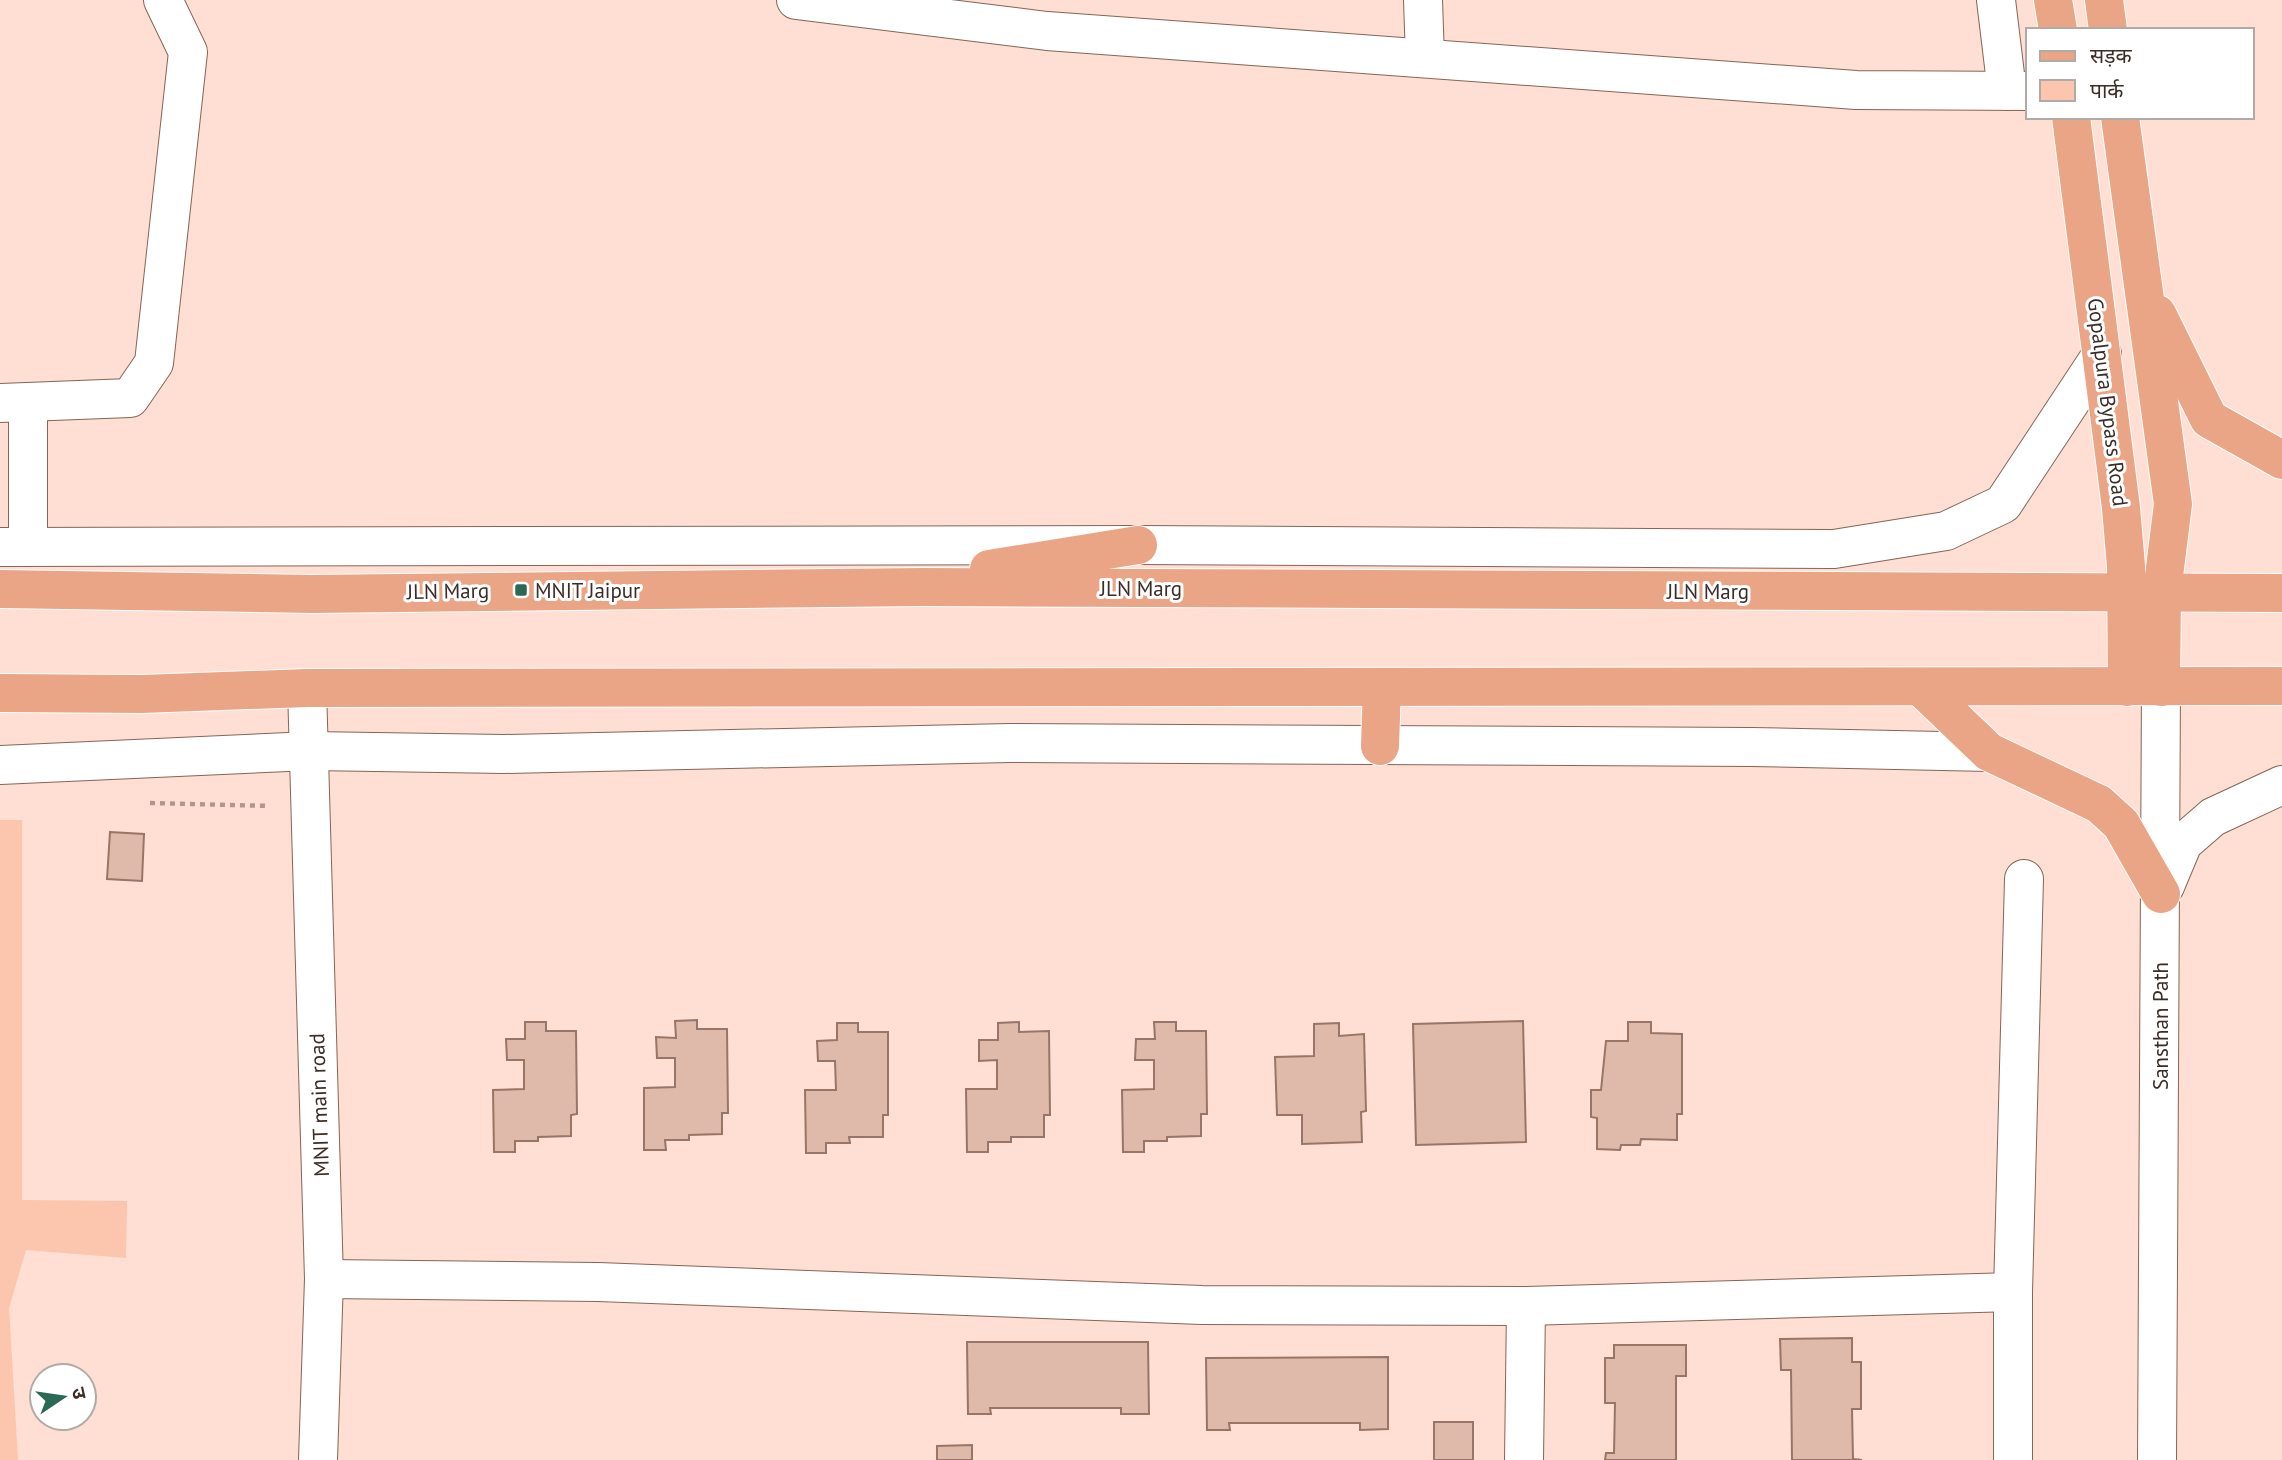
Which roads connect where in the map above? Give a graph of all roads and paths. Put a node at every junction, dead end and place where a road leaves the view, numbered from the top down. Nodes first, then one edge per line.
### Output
1 (163, 0) edge
2 (796, 0) edge
3 (1423, 0) edge
4 (1996, 0) edge
5 (2053, 0) edge
6 (2104, 0) edge
7 (2058, 28) edge
8 (2108, 28) edge
9 (1425, 58) junction
10 (2018, 91) edge
11 (2071, 119) edge
12 (2120, 119) edge
13 (2143, 284) junction
14 (2102, 354) junction
15 (14, 403) edge
16 (2282, 460) edge
17 (1138, 545) junction
18 (310, 546) junction
19 (14, 547) edge
20 (923, 587) junction
21 (0, 589) edge
22 (2144, 592) junction
23 (2282, 593) edge
24 (312, 594) junction
25 (2282, 686) edge
26 (1382, 687) junction
27 (1921, 687) junction
28 (2144, 687) junction
29 (307, 688) junction
30 (0, 692) edge
31 (1380, 747) junction
32 (311, 751) junction
33 (1989, 752) junction
34 (0, 765) edge
35 (2282, 786) edge
36 (144, 803) dead end
37 (310, 807) junction
38 (2024, 879) dead end
39 (2161, 894) junction
40 (324, 1279) junction
41 (2013, 1292) junction
42 (1526, 1306) junction
43 (318, 1460) edge
44 (1524, 1460) edge
45 (2013, 1460) edge
46 (2157, 1460) edge

1 - 15 street
2 - 9 street
3 - 9 street
4 - 10 street
5 - 7 main road
6 - 8 main road
9 - 10 street
11 - 14 main road, Gopalpura Bypass Road
12 - 13 main road
13 - 16 main road
13 - 22 main road
14 - 17 street
14 - 22 main road, Gopalpura Bypass Road
15 - 19 street
17 - 18 street
17 - 20 main road
18 - 19 street
18 - 24 street
20 - 22 main road, JLN Marg
20 - 24 main road, JLN Marg
21 - 24 main road, JLN Marg
22 - 23 main road, JLN Marg
22 - 28 main road
25 - 28 main road
26 - 27 main road
26 - 29 main road
26 - 31 main road
27 - 28 main road
27 - 33 main road
28 - 39 street, Sansthan Path
29 - 30 main road
29 - 32 street, MNIT main road
31 - 32 street
31 - 33 street
32 - 34 street
32 - 37 street, MNIT main road
33 - 39 main road
35 - 39 street
36 - 37 path
37 - 40 street, MNIT main road
38 - 41 street
39 - 46 street, Sansthan Path
40 - 42 street
40 - 43 street, MNIT main road
41 - 42 street
41 - 45 street
42 - 44 street

